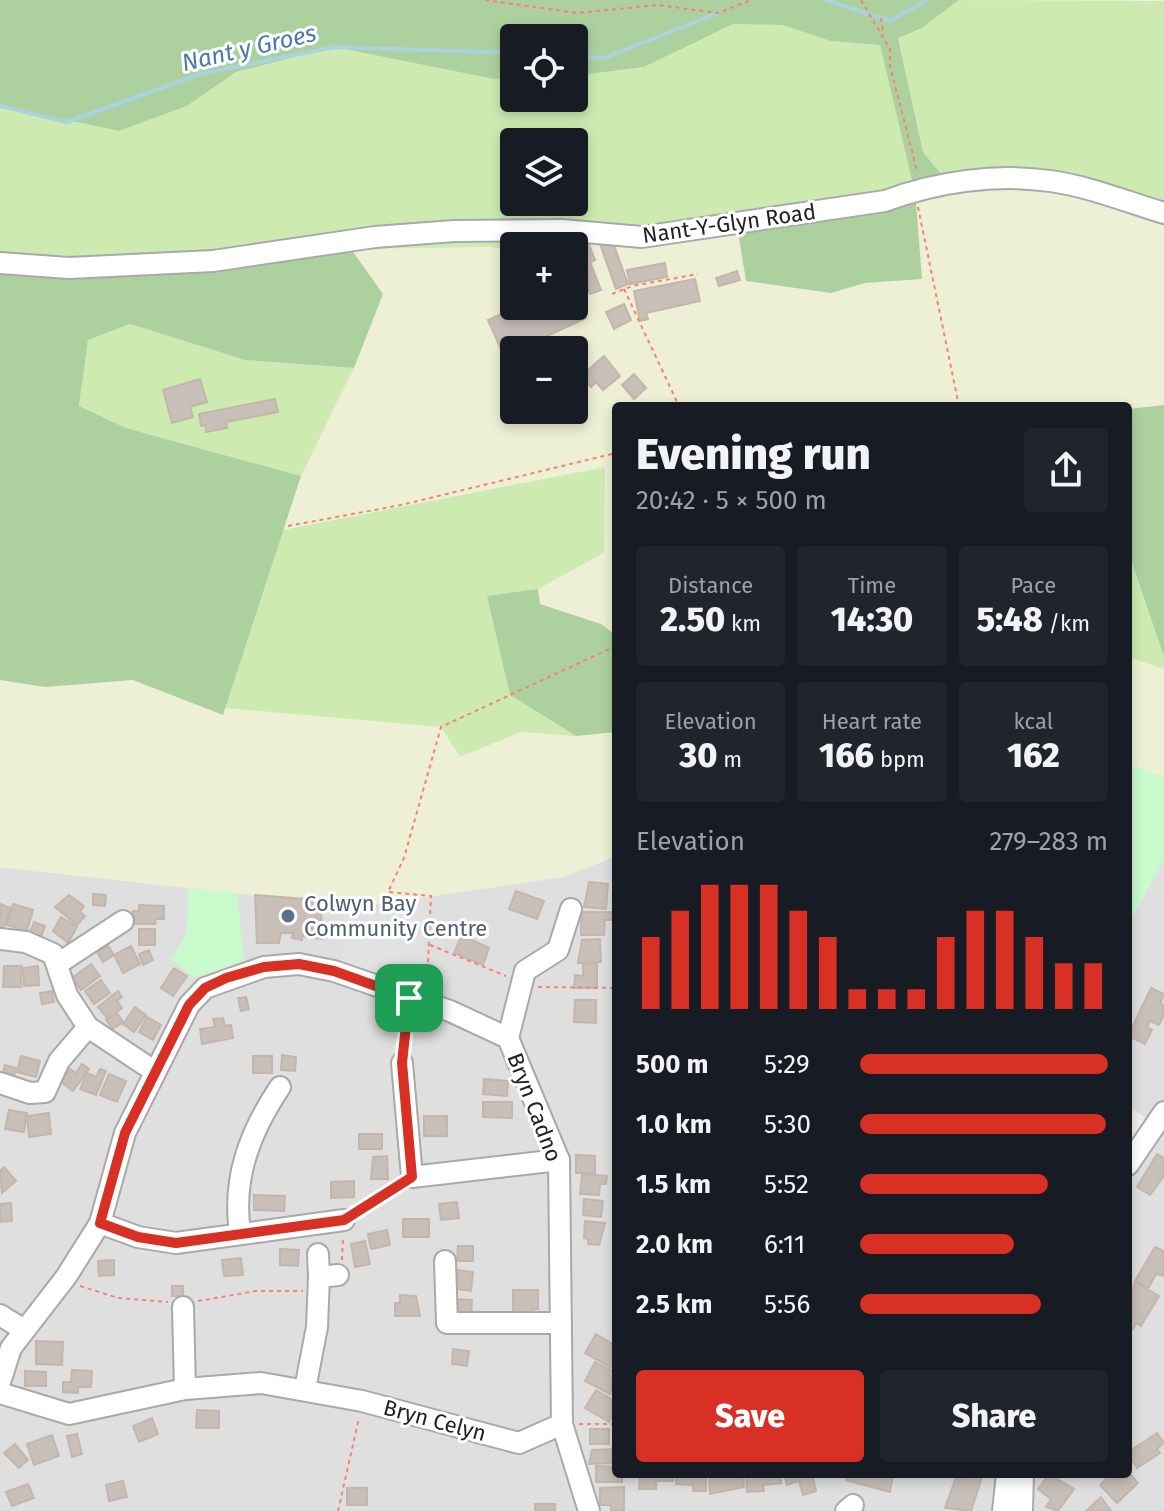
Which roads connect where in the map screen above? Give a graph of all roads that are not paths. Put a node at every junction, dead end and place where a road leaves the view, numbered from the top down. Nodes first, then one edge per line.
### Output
1 (1164, 213) edge
2 (0, 263) edge
3 (571, 909) dead end
4 (110, 923) dead end
5 (0, 939) edge
6 (59, 963) junction
7 (88, 1027) junction
8 (508, 1038) junction
9 (402, 1063) road end
10 (154, 1071) junction
11 (0, 1083) edge
12 (280, 1087) dead end
13 (1164, 1112) edge
14 (1132, 1159) edge
15 (559, 1160) junction
16 (342, 1220) road end
17 (100, 1223) junction
18 (240, 1232) junction
19 (318, 1254) dead end
20 (445, 1261) dead end
21 (183, 1307) dead end
22 (0, 1315) edge
23 (561, 1323) junction
24 (24, 1330) junction
25 (0, 1382) edge
26 (185, 1389) junction
27 (305, 1389) junction
28 (0, 1393) edge
29 (562, 1424) junction
30 (1007, 1478) edge
31 (1023, 1478) edge
32 (589, 1511) edge
33 (1003, 1511) edge
34 (1022, 1511) edge

1 - 2 street, Nant-Y-Glyn Road
3 - 8 street
4 - 6 street
5 - 6 street
6 - 7 street
7 - 10 street
7 - 11 street
8 - 10 street, Bryn Cadno
8 - 15 street, Bryn Cadno
9 - 15 street
10 - 17 street, Bryn Cadno
12 - 18 street
13 - 14 street
15 - 23 street, Bryn Cadno
16 - 18 street
17 - 18 street
17 - 24 street, Bryn Cadno
19 - 27 street
20 - 23 street
21 - 26 street
22 - 24 street
23 - 29 street, Bryn Cadno
24 - 25 street, Bryn Cadno
26 - 27 street, Bryn Celyn
26 - 28 street, Bryn Celyn
27 - 29 street, Bryn Celyn
29 - 32 street, Bryn Cadno
30 - 33 street
31 - 34 street

